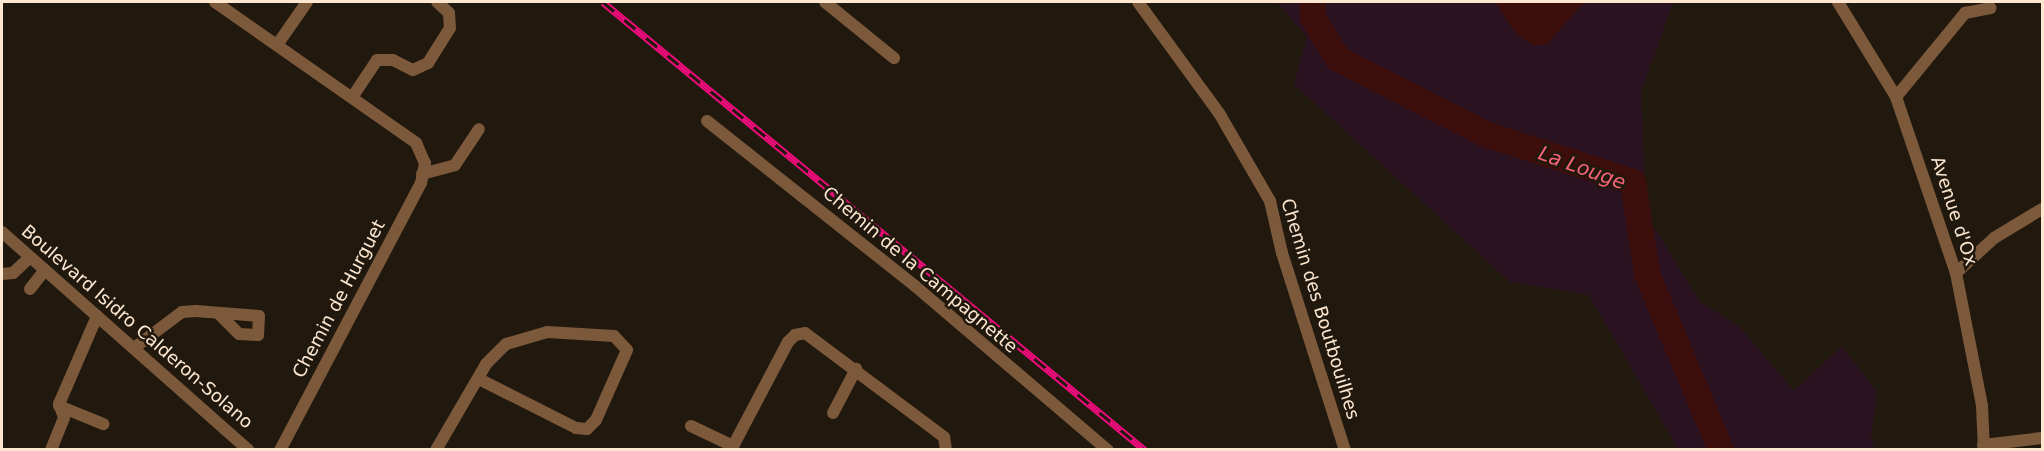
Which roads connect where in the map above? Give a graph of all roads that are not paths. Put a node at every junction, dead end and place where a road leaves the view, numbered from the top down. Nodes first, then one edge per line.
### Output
1 (216, 2) edge
2 (307, 2) edge
3 (437, 2) edge
4 (825, 2) edge
5 (1138, 2) edge
6 (1838, 2) edge
7 (1991, 8) dead end
8 (277, 45) junction
9 (894, 58) dead end
10 (353, 96) junction
11 (1896, 97) junction
12 (707, 121) dead end
13 (479, 129) dead end
14 (424, 168) junction
15 (2043, 209) edge
16 (2, 232) edge
17 (30, 257) junction
18 (45, 270) junction
19 (1956, 273) junction
20 (2, 274) edge
21 (30, 289) dead end
22 (218, 313) dead end
23 (97, 316) junction
24 (134, 348) junction
25 (856, 369) junction
26 (478, 379) junction
27 (59, 405) junction
28 (833, 413) dead end
29 (103, 424) dead end
30 (691, 426) dead end
31 (2043, 438) edge
32 (1984, 447) edge
33 (732, 448) edge
34 (51, 450) edge
35 (248, 450) edge
36 (280, 450) edge
37 (436, 450) edge
38 (946, 450) edge
39 (1108, 450) edge
40 (1345, 450) edge

1 - 8 street
2 - 8 street
3 - 10 street
4 - 9 street
5 - 40 street, Chemin des Boutbouilhes
6 - 11 street, Avenue d'Ox
7 - 11 street
8 - 10 street
10 - 14 street
11 - 19 street, Avenue d'Ox
12 - 39 street, Chemin de la Campagnette
13 - 14 street
14 - 36 street, Chemin de Hurguet
15 - 19 street
16 - 17 street, Boulevard Isidro Calderon-Solano
17 - 18 street, Boulevard Isidro Calderon-Solano
17 - 20 street
18 - 21 street
18 - 23 street, Boulevard Isidro Calderon-Solano
19 - 32 street, Avenue d'Ox
22 - 24 street
23 - 24 street, Boulevard Isidro Calderon-Solano
23 - 27 street
24 - 35 street, Boulevard Isidro Calderon-Solano
25 - 28 street
25 - 33 street
25 - 38 street
26 - 26 street
26 - 37 street
27 - 29 street
27 - 34 street
30 - 33 street
31 - 32 street

